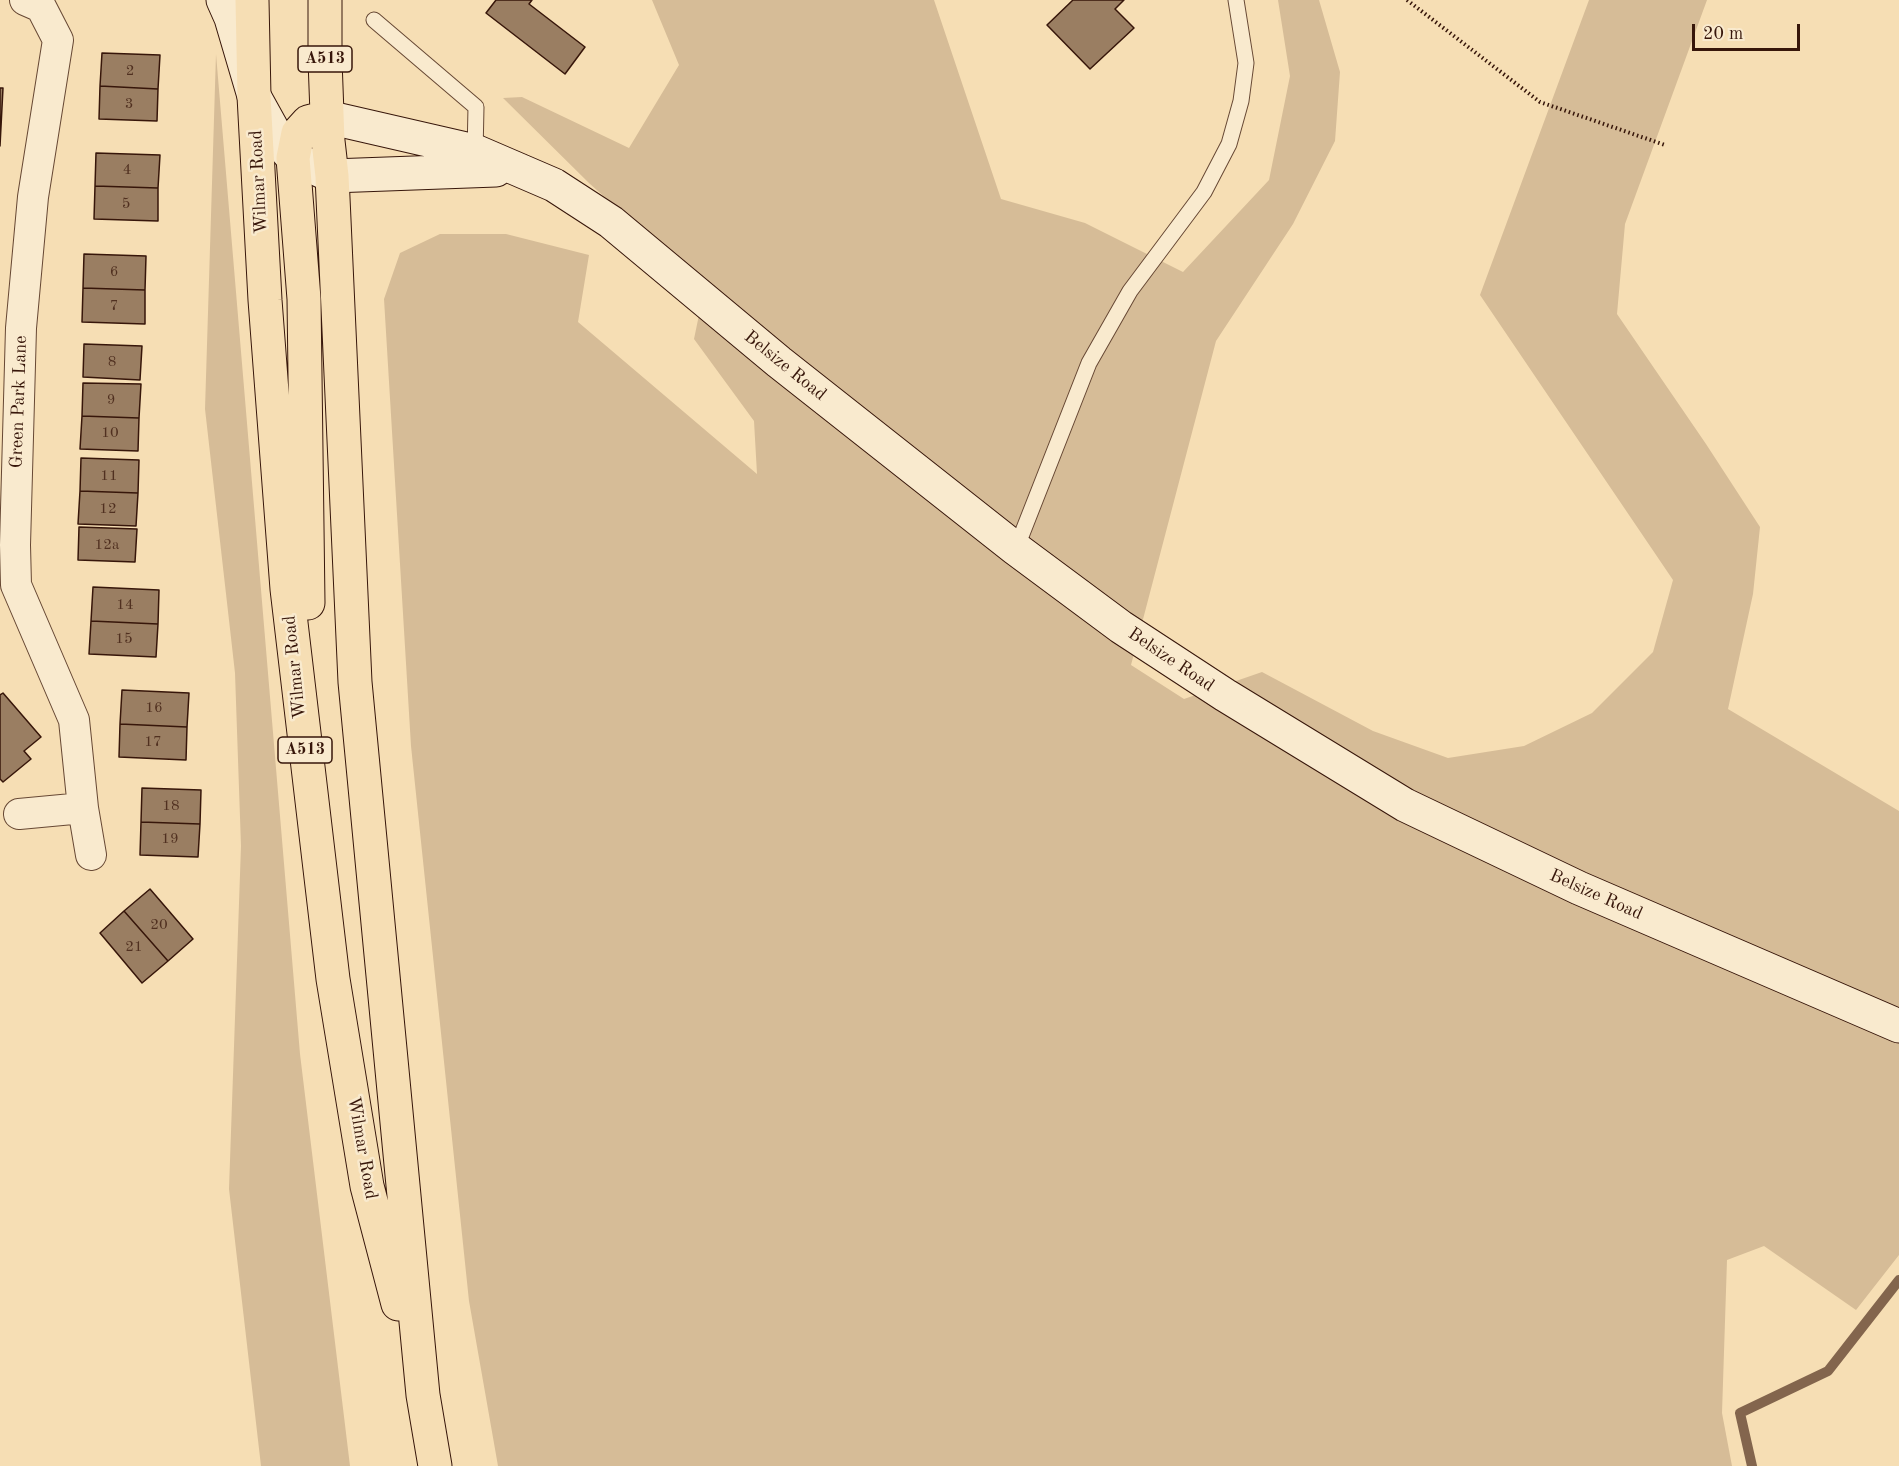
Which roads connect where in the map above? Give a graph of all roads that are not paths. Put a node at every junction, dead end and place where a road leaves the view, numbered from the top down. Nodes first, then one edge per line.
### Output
1 (25, 0) edge
2 (223, 0) edge
3 (252, 0) edge
4 (325, 0) edge
5 (1236, 0) edge
6 (374, 20) dead end
7 (254, 96) junction
8 (327, 117) junction
9 (293, 158) junction
10 (474, 160) junction
11 (332, 176) junction
12 (1016, 549) junction
13 (310, 797) junction
14 (83, 808) junction
15 (19, 814) dead end
16 (91, 855) dead end
17 (1899, 1026) edge
18 (423, 1395) junction
19 (435, 1466) edge

1 - 14 street, Green Park Lane
2 - 7 street, Belsize Road
3 - 7 main road, Wilmar Road / A513
4 - 8 main road, Wilmar Road / A513
5 - 12 lane
6 - 10 lane
7 - 9 street, Belsize Road
7 - 13 main road, Wilmar Road / A513
8 - 9 main road, A513
8 - 10 street, Belsize Road
8 - 11 main road, Wilmar Road / A513
9 - 11 street, Belsize Road
9 - 13 main road, A513
10 - 11 street, Belsize Road
10 - 12 street, Belsize Road
11 - 18 main road, Wilmar Road / A513
12 - 17 street, Belsize Road
13 - 18 main road, Wilmar Road / A513
14 - 15 street
14 - 16 street, Green Park Lane
18 - 19 main road, Wilmar Road / A513

